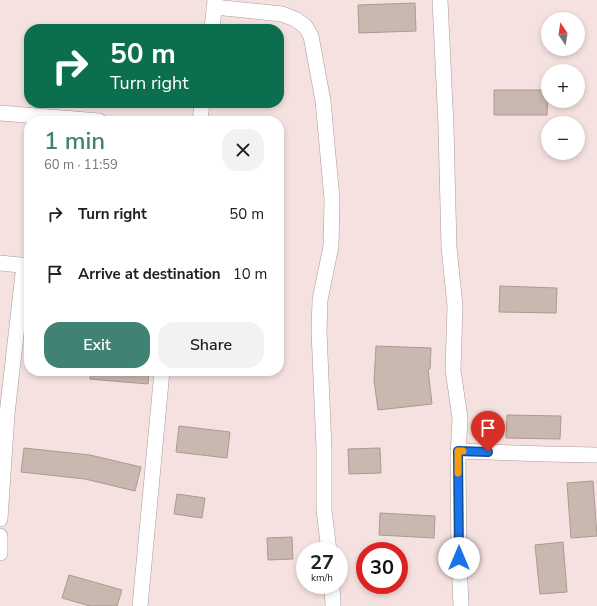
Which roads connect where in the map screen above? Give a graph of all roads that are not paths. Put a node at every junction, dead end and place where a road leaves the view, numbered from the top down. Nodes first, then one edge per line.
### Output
1 (440, 0) edge
2 (215, 4) edge
3 (213, 24) edge
4 (0, 113) edge
5 (37, 116) edge
6 (0, 263) edge
7 (24, 266) edge
8 (24, 285) edge
9 (162, 376) edge
10 (4, 413) edge
11 (458, 451) junction
12 (597, 455) edge
13 (0, 519) edge
14 (0, 536) edge
15 (328, 542) edge
16 (0, 553) edge
17 (332, 594) edge
18 (140, 606) edge
19 (333, 606) edge
20 (461, 606) edge

1 - 11 street
2 - 3 street
2 - 15 street
4 - 5 street
6 - 7 street
8 - 10 street
9 - 18 street
10 - 13 street
11 - 12 street
11 - 20 street
14 - 16 street
17 - 19 street

